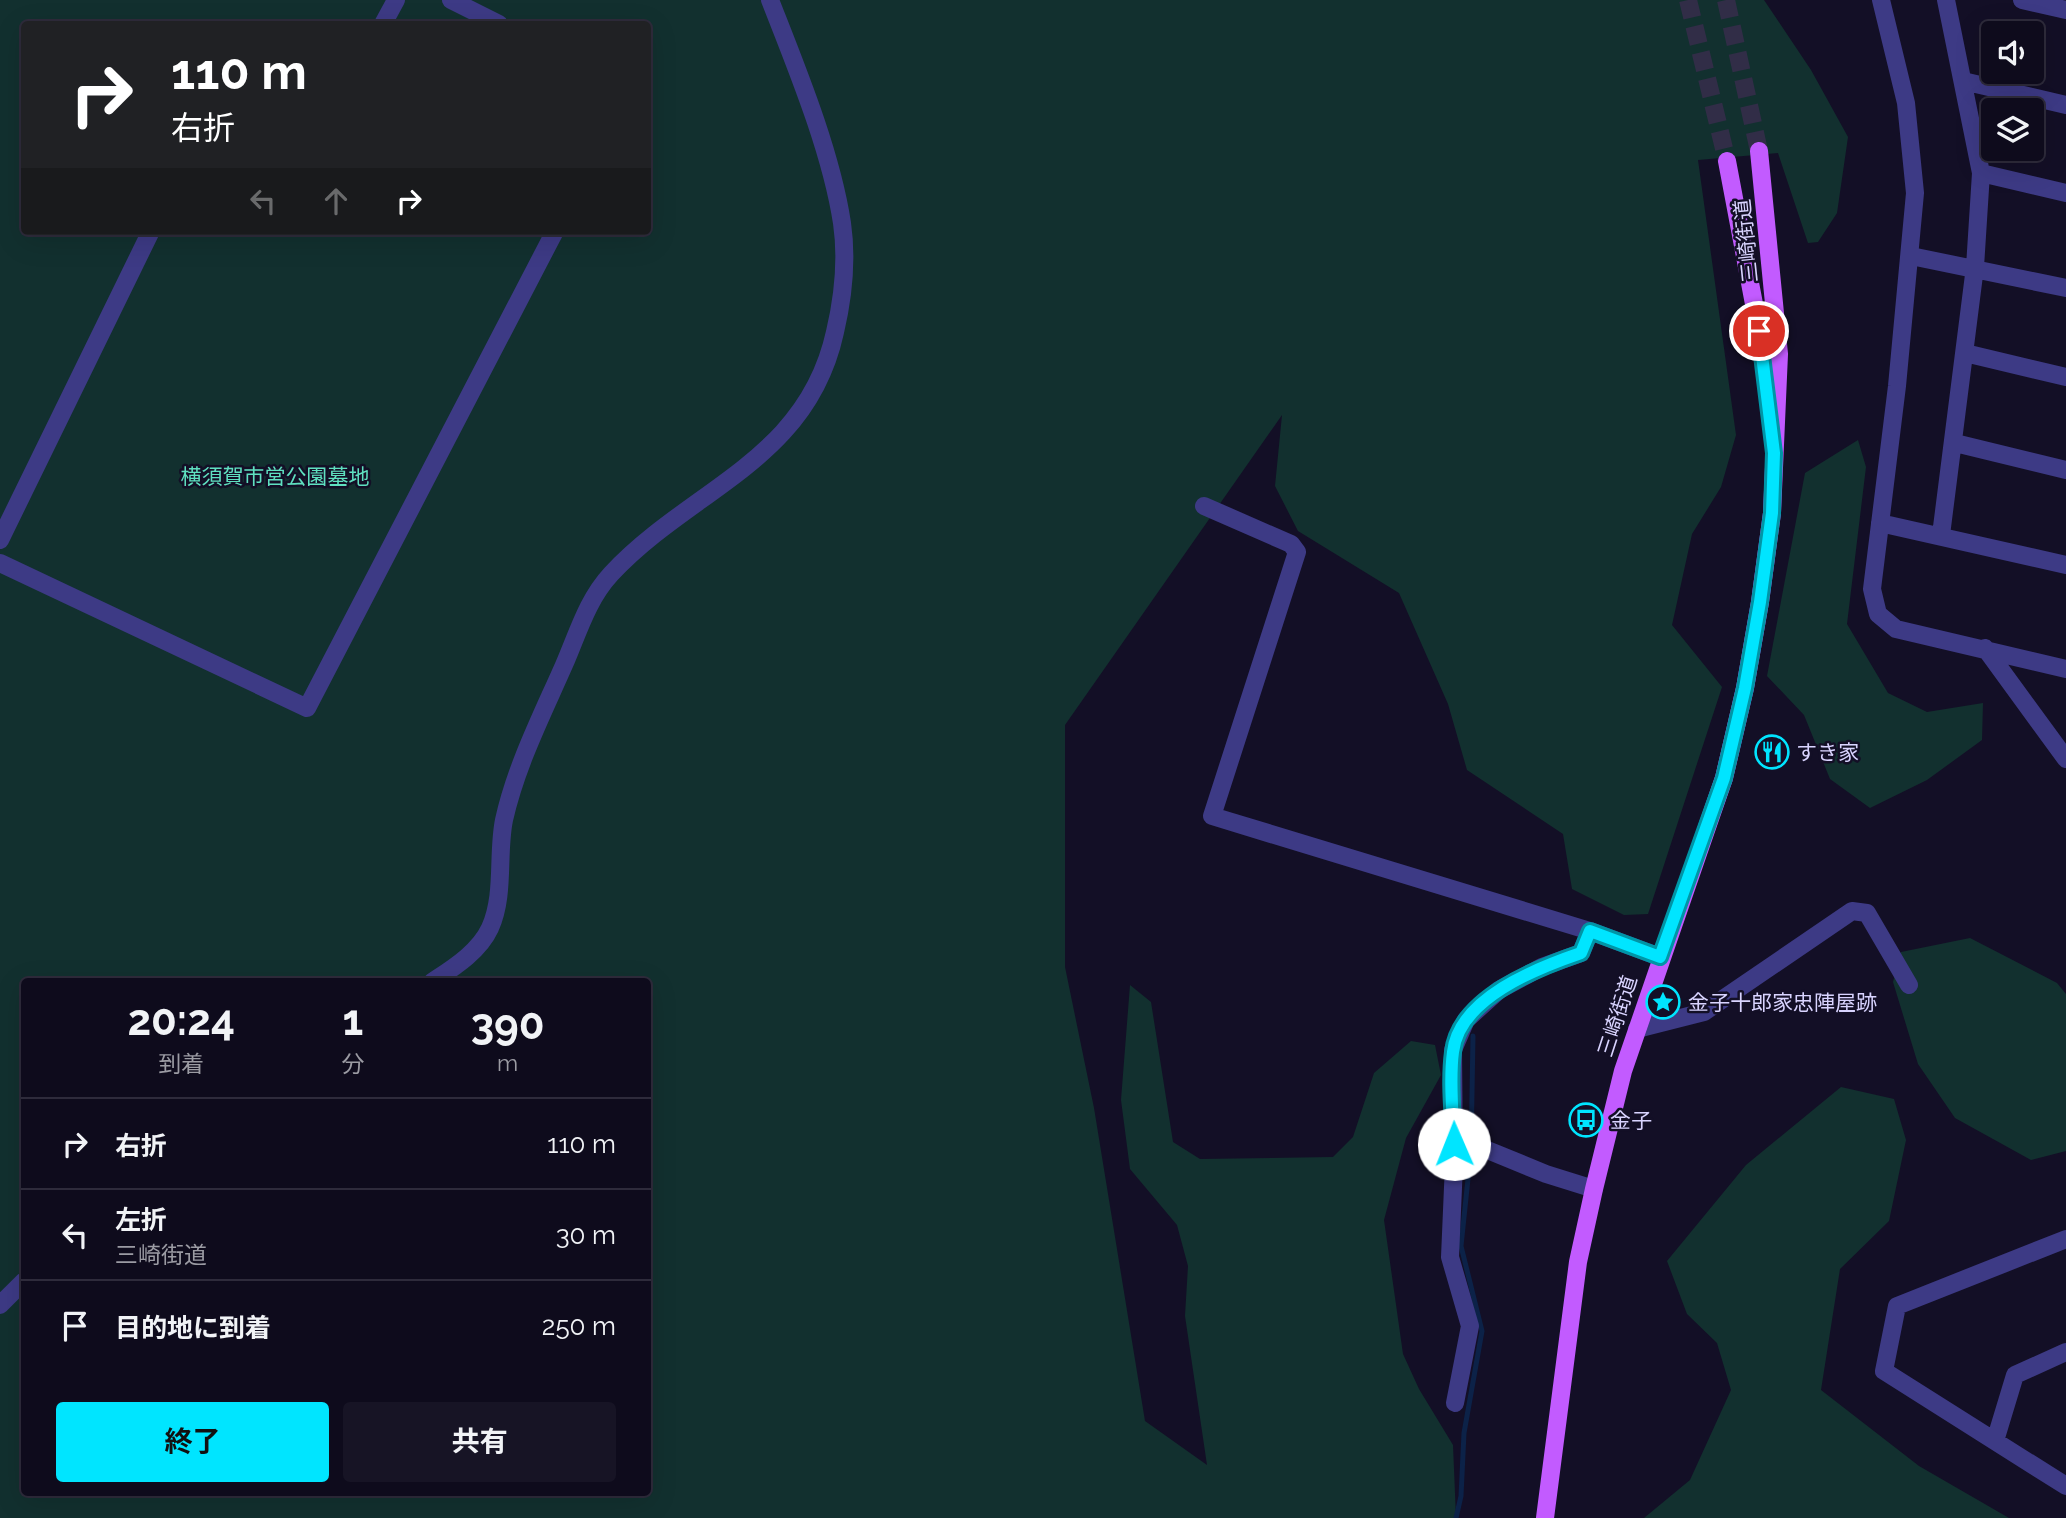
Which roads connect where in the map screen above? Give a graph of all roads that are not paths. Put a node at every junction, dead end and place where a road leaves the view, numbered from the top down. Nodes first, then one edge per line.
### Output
1 (396, 0) edge
2 (452, 0) edge
3 (770, 0) edge
4 (1881, 0) edge
5 (1946, 0) edge
6 (2022, 0) edge
7 (2066, 10) edge
8 (385, 21) edge
9 (493, 21) edge
10 (1963, 81) junction
11 (2066, 105) edge
12 (1759, 151) tunnel mouth
13 (1727, 161) tunnel mouth
14 (1980, 173) junction
15 (2066, 194) edge
16 (149, 235) edge
17 (553, 235) edge
18 (1911, 256) junction
19 (1975, 267) junction
20 (2066, 288) edge
21 (1965, 353) junction
22 (2066, 377) edge
23 (1955, 443) junction
24 (1774, 453) junction
25 (2066, 470) edge
26 (1204, 506) dead end
27 (1880, 523) junction
28 (1941, 535) junction
29 (0, 540) edge
30 (0, 564) edge
31 (2066, 565) edge
32 (1985, 648) junction
33 (2066, 669) edge
34 (2066, 760) edge
35 (1590, 931) junction
36 (1660, 957) junction
37 (437, 978) edge
38 (1909, 985) dead end
39 (1637, 1029) junction
40 (1485, 1149) dead end
41 (1594, 1189) junction
42 (2066, 1239) edge
43 (21, 1284) edge
44 (0, 1305) edge
45 (2066, 1352) edge
46 (1455, 1403) dead end
47 (1995, 1441) junction
48 (2066, 1486) edge
49 (1545, 1518) edge

1 - 8 street
2 - 9 street
3 - 37 street
4 - 18 street
5 - 10 street
6 - 7 street
10 - 11 street
10 - 14 street
12 - 24 main road, 三崎街道
13 - 24 main road, 三崎街道
14 - 15 street
14 - 19 street
16 - 29 street
17 - 30 street
18 - 19 street
18 - 27 street
19 - 20 street
19 - 21 street
21 - 22 street
21 - 23 street
23 - 25 street
23 - 28 street
24 - 36 main road, 三崎街道
26 - 35 street
27 - 28 street
27 - 32 street
28 - 31 street
32 - 33 street
32 - 34 street
35 - 36 street
35 - 46 street
36 - 39 main road, 三崎街道
38 - 39 street
39 - 41 main road, 三崎街道
40 - 41 street
41 - 49 main road, 三崎街道
42 - 47 street
43 - 44 street
45 - 47 street
47 - 48 street

